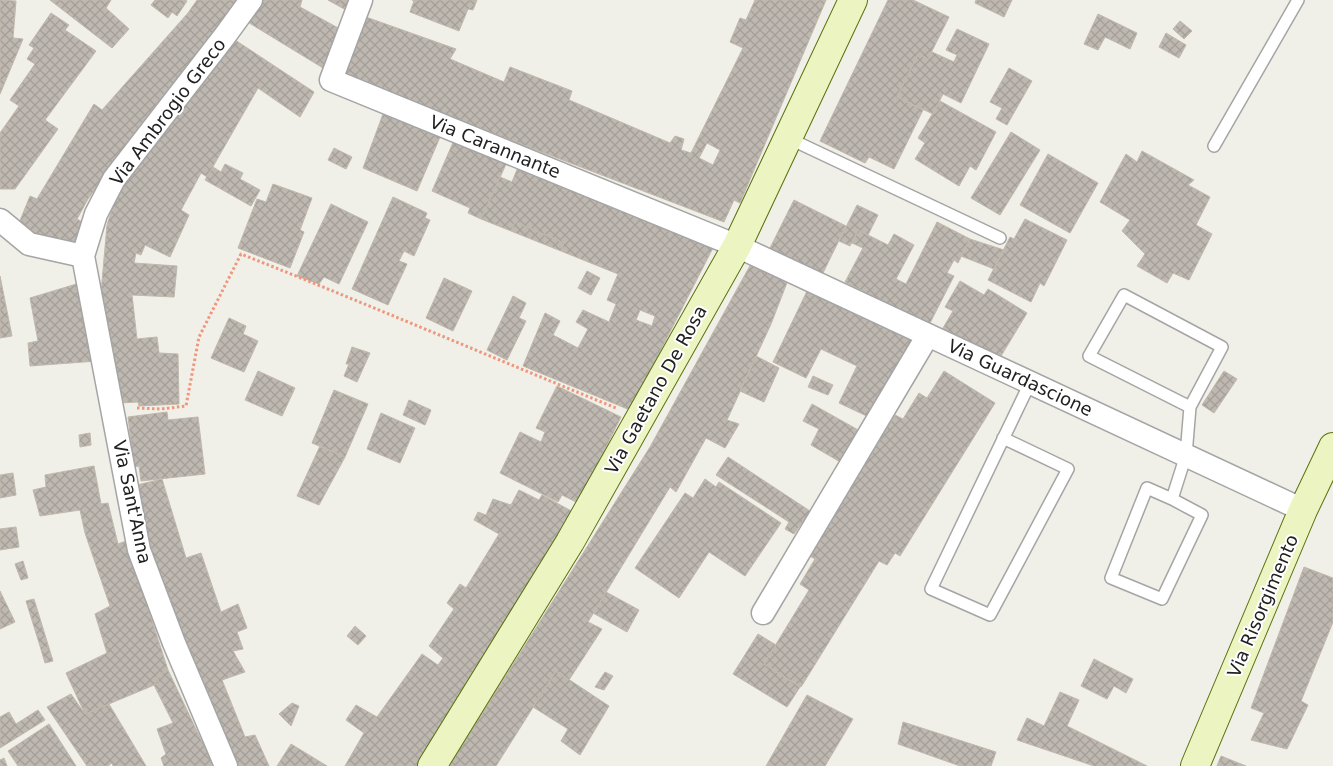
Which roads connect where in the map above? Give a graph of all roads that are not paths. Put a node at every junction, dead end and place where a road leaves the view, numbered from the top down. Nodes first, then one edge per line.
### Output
1 (251, 0) edge
2 (361, 0) edge
3 (853, 0) edge
4 (1298, 0) edge
5 (788, 138) junction
6 (1214, 146) dead end
7 (0, 220) edge
8 (1000, 238) dead end
9 (737, 246) junction
10 (83, 256) junction
11 (928, 335) junction
12 (1030, 383) junction
13 (1190, 407) junction
14 (1003, 438) junction
15 (1333, 447) edge
16 (1186, 455) junction
17 (1172, 499) junction
18 (1303, 510) junction
19 (763, 612) dead end
20 (226, 766) edge
21 (432, 766) edge
22 (1196, 766) edge

1 - 10 street, Via Ambrogio Greco
2 - 9 street, Via Carannante
3 - 5 street, Via Gaetano De Rosa
4 - 6 lane
5 - 8 lane
5 - 9 street, Via Gaetano De Rosa
7 - 10 street
9 - 11 street, Via Guardascione
9 - 21 street, Via Gaetano De Rosa
10 - 20 street, Via Sant'Anna
11 - 12 street, Via Guardascione
11 - 19 street
12 - 14 lane
12 - 16 street, Via Guardascione
13 - 13 lane
13 - 16 lane
14 - 14 lane
15 - 18 street, Via Risorgimento
16 - 17 lane
16 - 18 street, Via Guardascione
17 - 17 lane
18 - 22 street, Via Risorgimento

